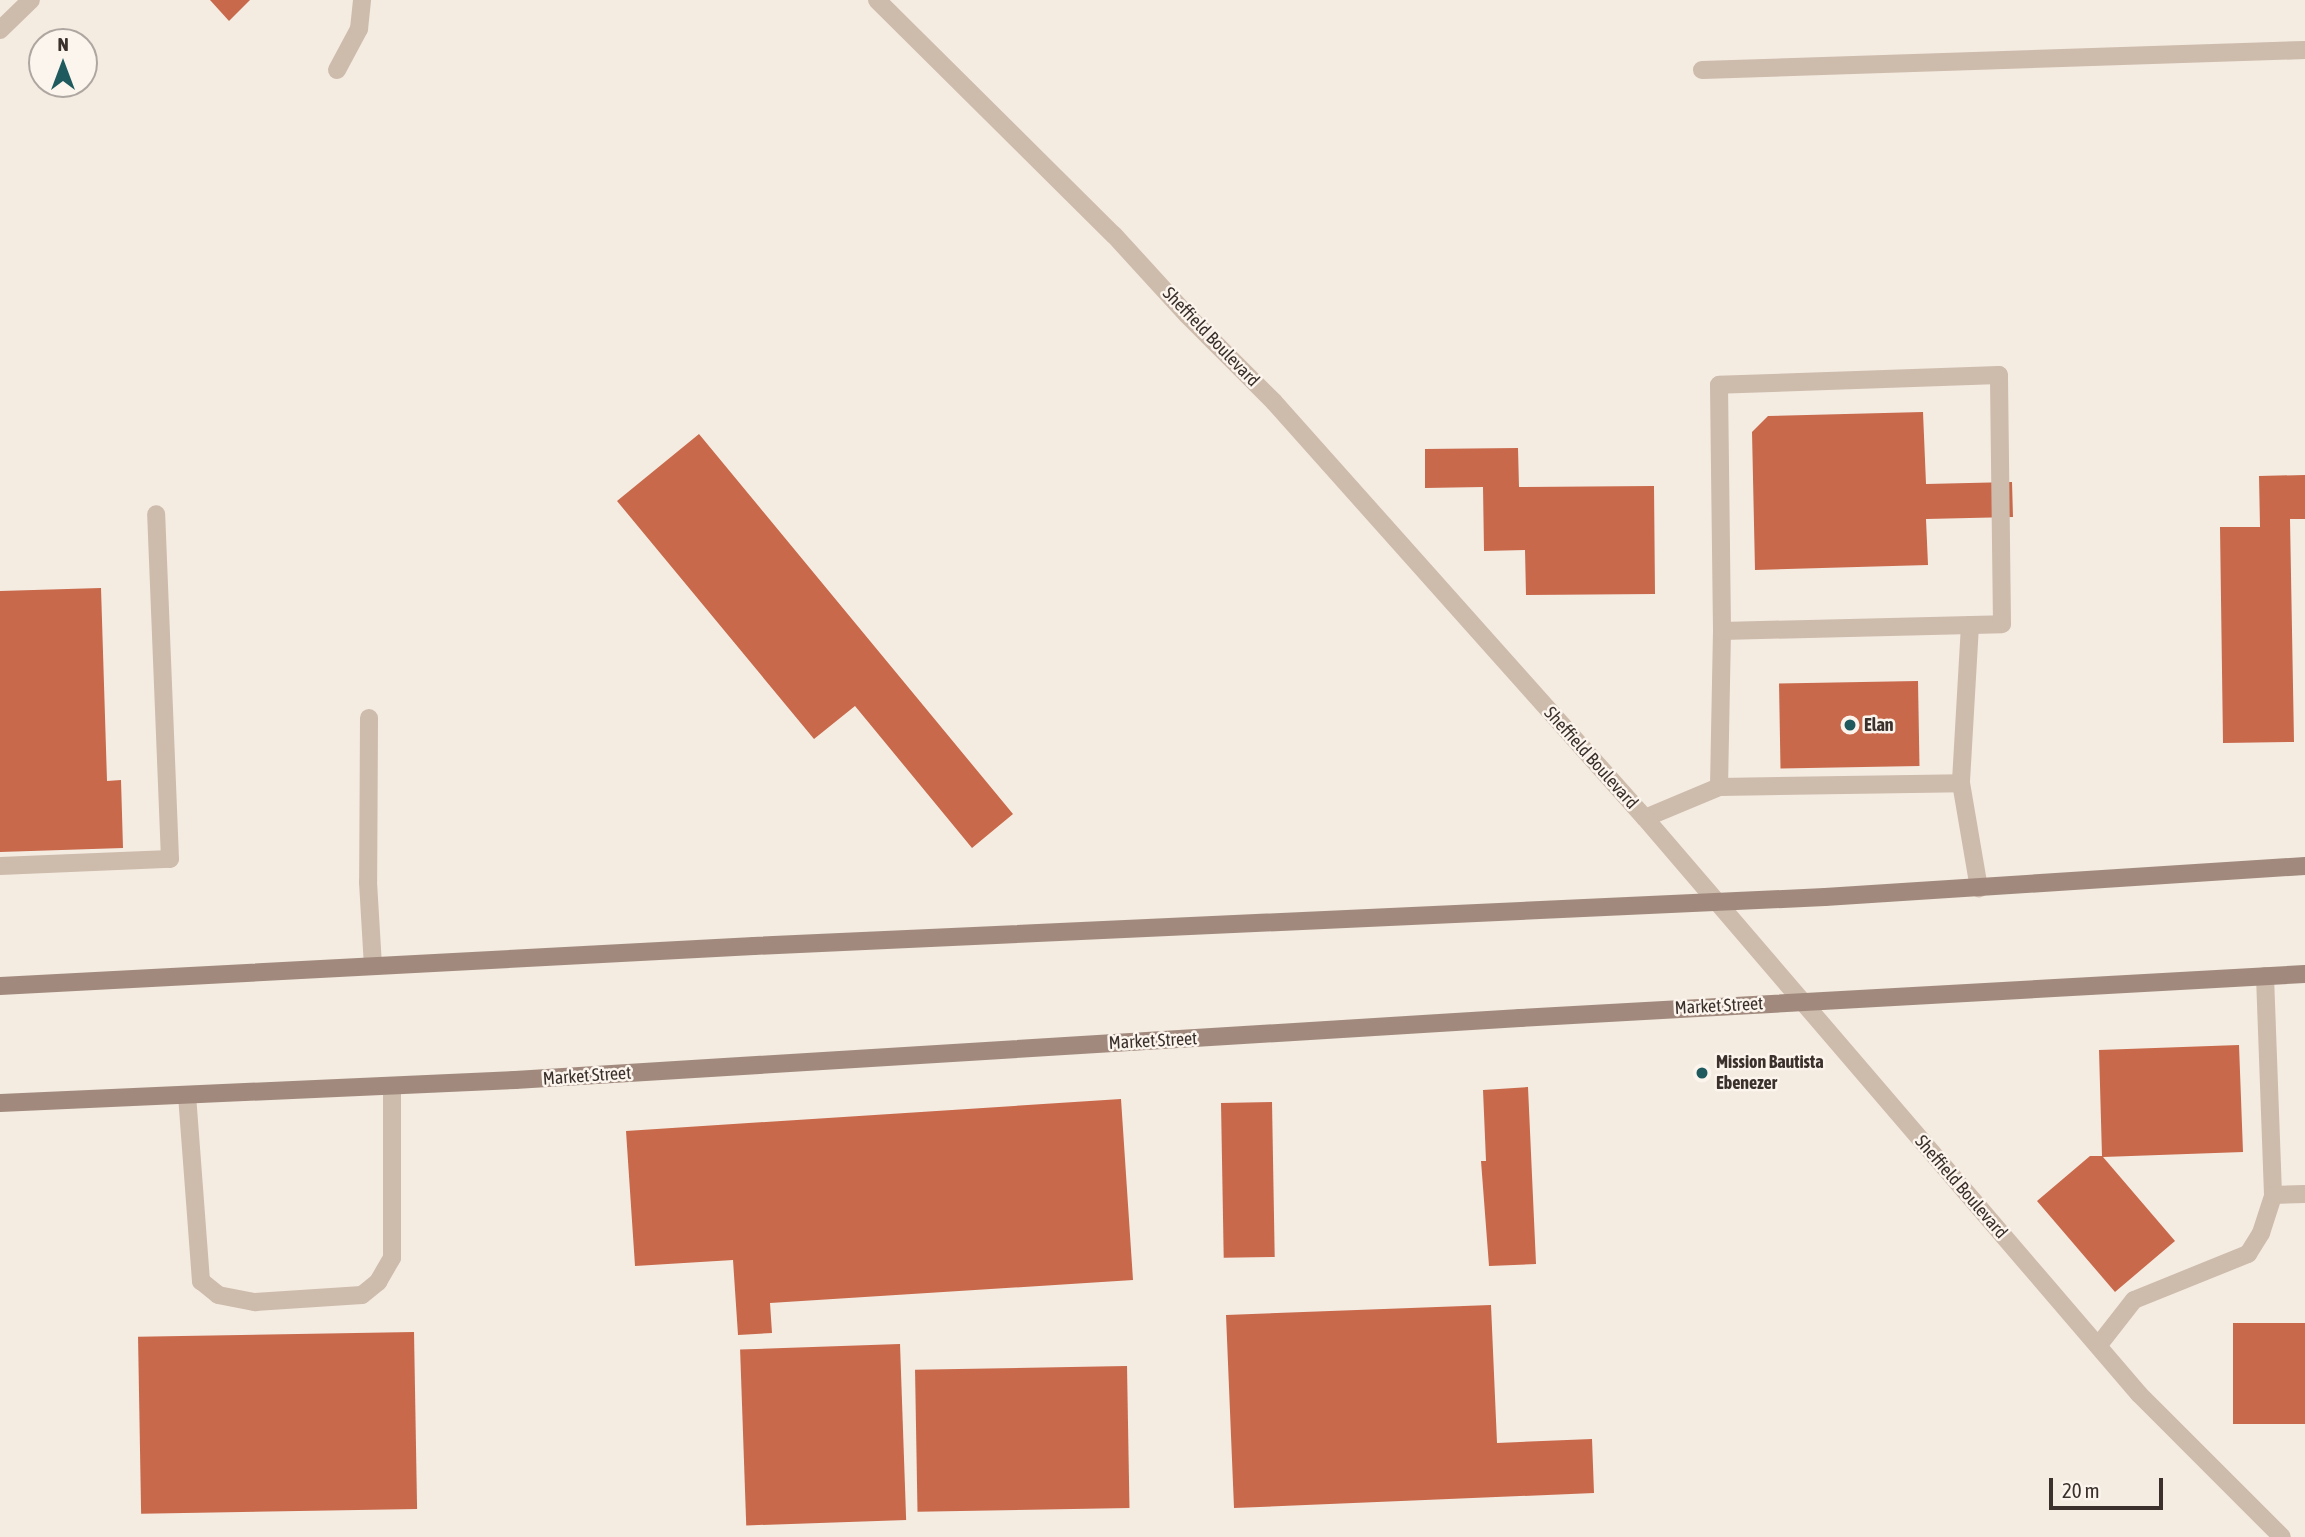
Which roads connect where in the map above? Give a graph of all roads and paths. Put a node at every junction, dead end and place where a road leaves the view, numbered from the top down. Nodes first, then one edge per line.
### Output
1 (31, 0) edge
2 (362, 0) edge
3 (877, 0) edge
4 (0, 30) edge
5 (2305, 50) edge
6 (337, 70) dead end
7 (1702, 70) dead end
8 (156, 514) dead end
9 (1970, 625) junction
10 (1721, 631) junction
11 (369, 718) dead end
12 (1961, 783) junction
13 (1719, 787) junction
14 (1645, 818) junction
15 (0, 866) edge
16 (2305, 866) edge
17 (1979, 888) junction
18 (1715, 902) junction
19 (373, 966) junction
20 (2305, 974) edge
21 (2265, 976) junction
22 (0, 986) edge
23 (1801, 1003) junction
24 (392, 1086) junction
25 (187, 1095) junction
26 (0, 1103) edge
27 (2305, 1194) edge
28 (2273, 1195) junction
29 (2098, 1346) junction
30 (2283, 1537) edge

1 - 4 street
2 - 6 street
3 - 14 street, Sheffield Boulevard
5 - 7 street
8 - 15 street
9 - 10 street
9 - 10 street
9 - 12 street
10 - 13 street
11 - 19 street
12 - 13 street
12 - 17 street
13 - 14 street
14 - 18 street, Sheffield Boulevard
16 - 17 main road
17 - 18 main road
18 - 19 main road
18 - 23 street, Sheffield Boulevard
19 - 22 main road
20 - 21 main road, Market Street
21 - 23 main road, Market Street
21 - 28 street
23 - 24 main road, Market Street
23 - 29 street, Sheffield Boulevard
24 - 25 main road, Market Street
24 - 25 street
25 - 26 main road, Market Street
27 - 28 street
28 - 29 street
29 - 30 street, Sheffield Boulevard

